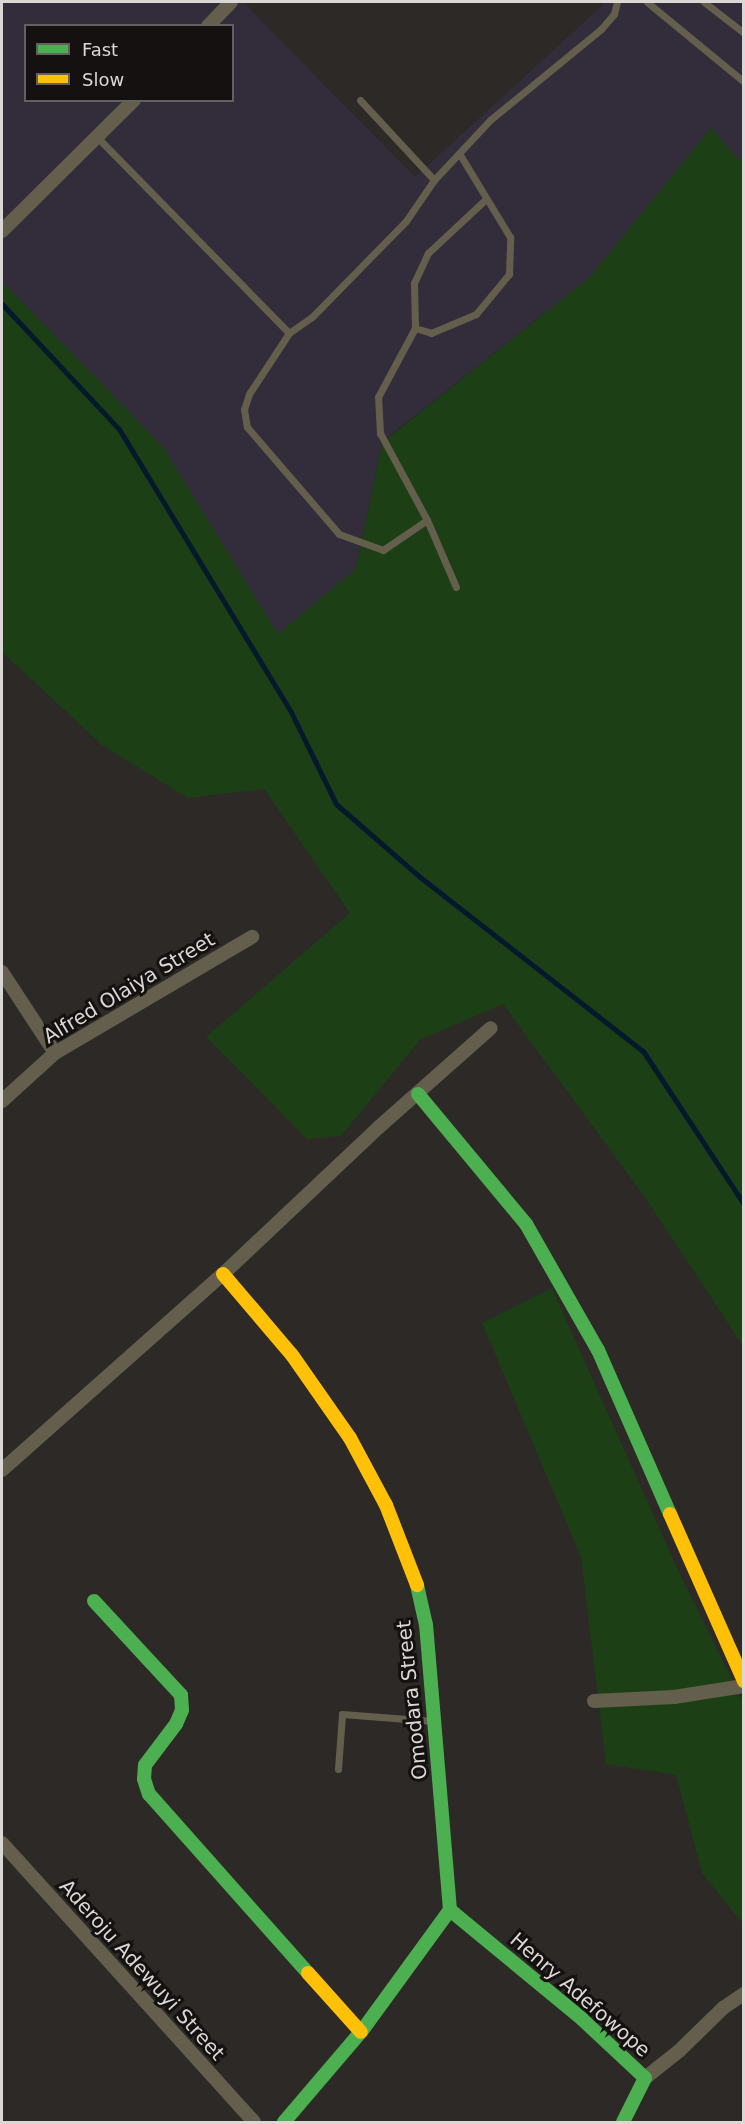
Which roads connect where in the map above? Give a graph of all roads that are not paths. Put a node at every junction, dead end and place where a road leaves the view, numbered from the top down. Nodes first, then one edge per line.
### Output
1 (617, 2) edge
2 (647, 2) edge
3 (704, 2) edge
4 (224, 4) edge
5 (209, 24) edge
6 (744, 33) edge
7 (744, 82) edge
8 (360, 100) dead end
9 (132, 102) edge
10 (98, 138) junction
11 (459, 153) junction
12 (434, 180) junction
13 (486, 200) junction
14 (2, 231) edge
15 (415, 328) junction
16 (288, 333) junction
17 (427, 520) junction
18 (456, 587) dead end
19 (252, 937) dead end
20 (2, 972) edge
21 (490, 1028) dead end
22 (55, 1053) junction
23 (418, 1094) junction
24 (2, 1101) edge
25 (223, 1274) junction
26 (2, 1470) edge
27 (94, 1601) dead end
28 (744, 1684) edge
29 (594, 1701) dead end
30 (435, 1721) junction
31 (338, 1769) dead end
32 (2, 1843) edge
33 (450, 1910) junction
34 (744, 1994) edge
35 (361, 2032) junction
36 (645, 2078) junction
37 (254, 2122) edge
38 (284, 2122) edge
39 (622, 2122) edge

1 - 11 lane
2 - 7 lane
3 - 6 lane
4 - 5 street
8 - 12 lane
9 - 10 street
10 - 14 street
10 - 16 lane
11 - 12 lane
11 - 13 lane
12 - 16 lane
13 - 15 lane
13 - 15 lane
15 - 17 lane
16 - 17 lane
17 - 18 lane
19 - 22 street, Alfred Olaiya Street
20 - 22 street
21 - 23 street
22 - 24 street, Alfred Olaiya Street
23 - 25 street
23 - 28 street
25 - 26 street
25 - 30 street, Omodara Street
27 - 35 street
28 - 29 street
30 - 31 lane
30 - 33 street, Omodara Street
32 - 37 street, Aderoju Adewuyi Street
33 - 35 street
33 - 36 street, Henry Adefowope
34 - 36 street
35 - 38 street
36 - 39 street, Henry Adefowope

